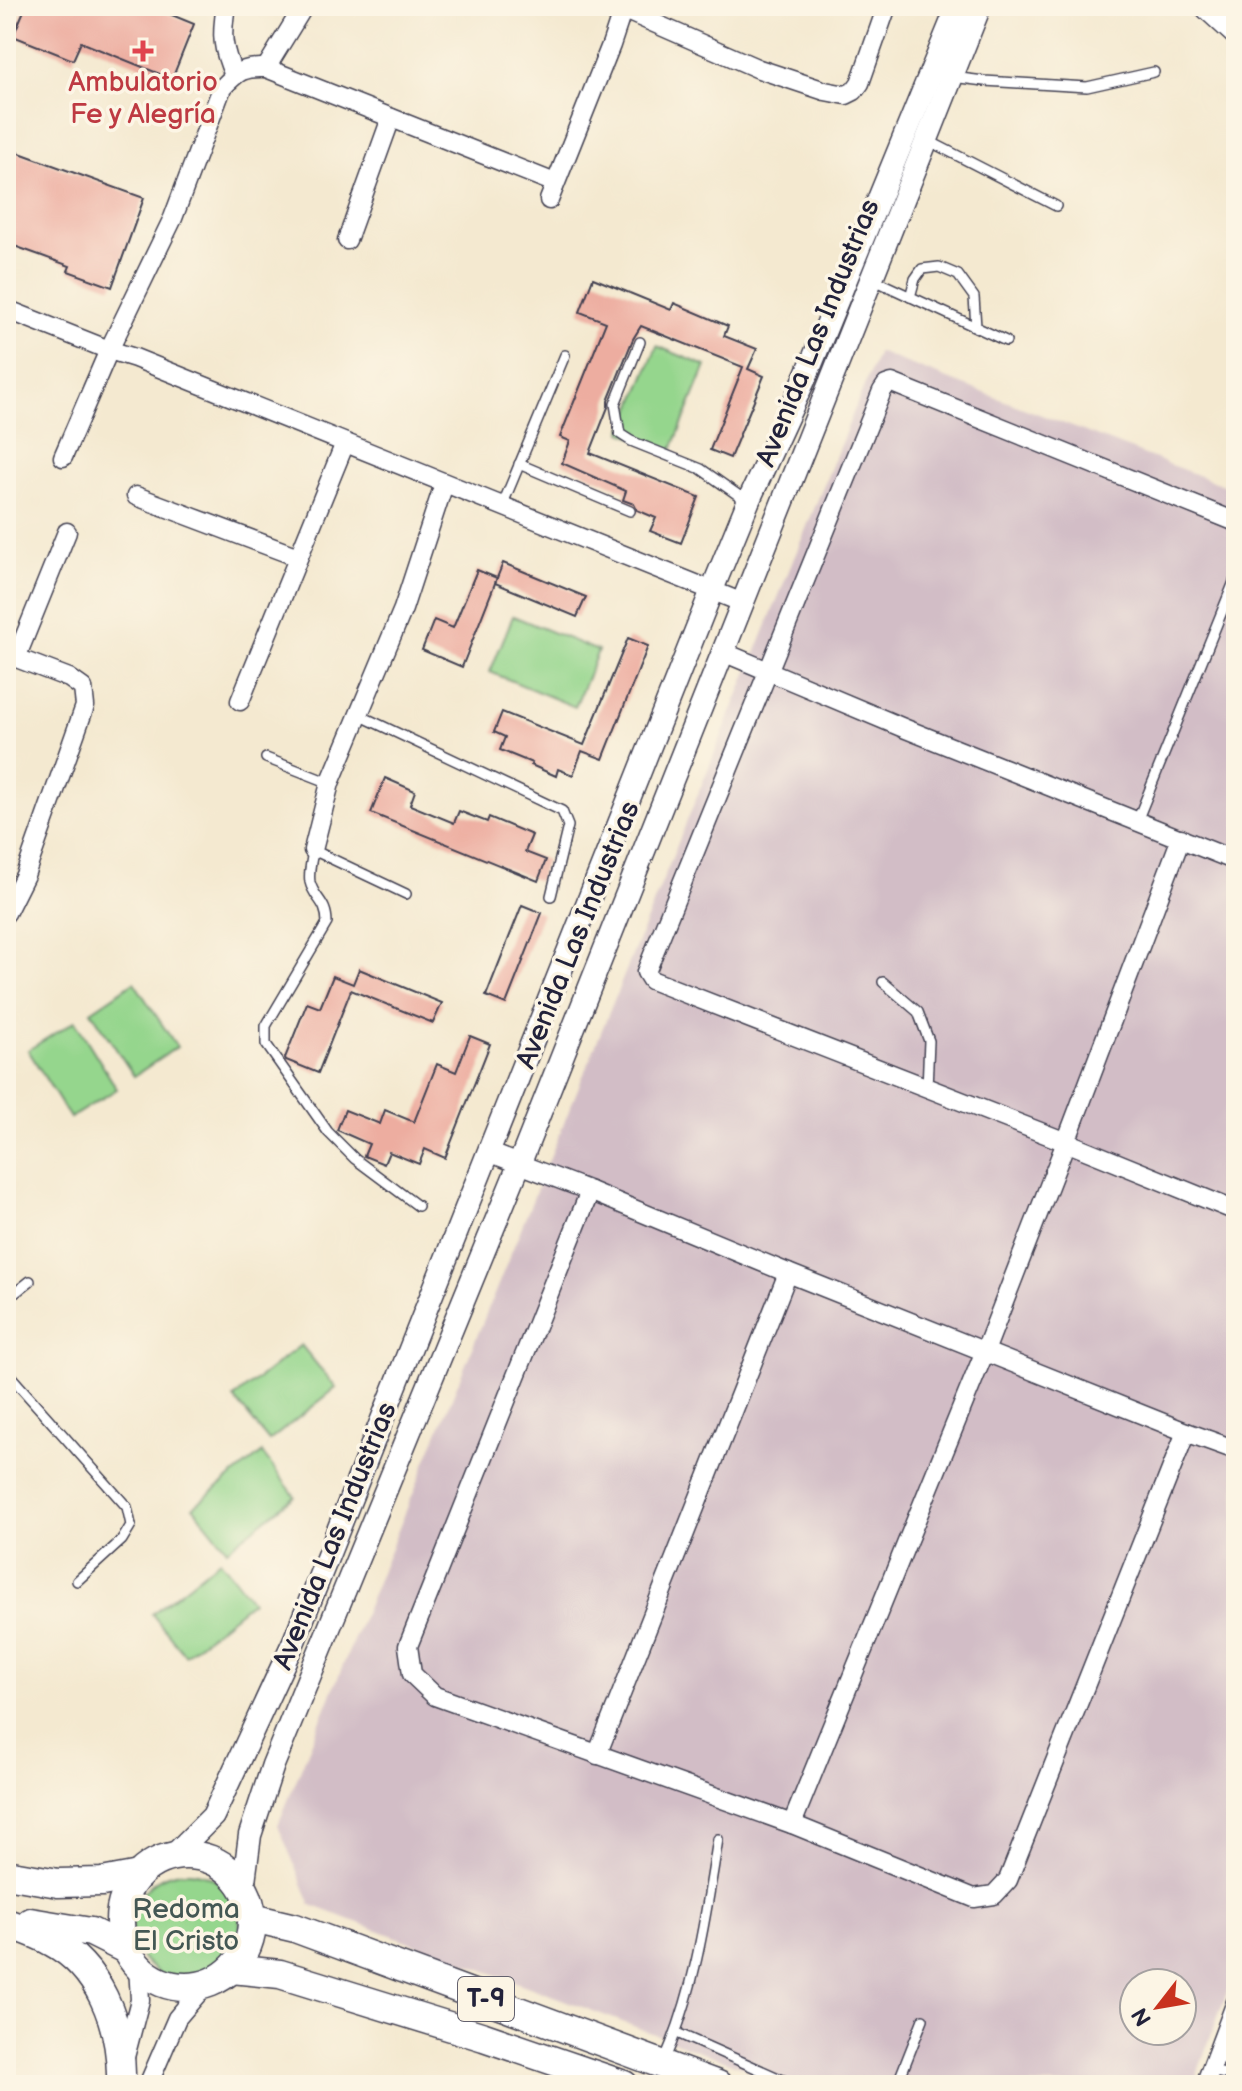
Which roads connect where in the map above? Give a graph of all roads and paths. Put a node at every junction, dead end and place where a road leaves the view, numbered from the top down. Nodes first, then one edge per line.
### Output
1 (226, 6) edge
2 (304, 6) edge
3 (887, 6) edge
4 (958, 6) edge
5 (980, 6) edge
6 (623, 8) edge
7 (1215, 10) edge
8 (1236, 37) edge
9 (266, 68) junction
10 (1154, 72) dead end
11 (234, 75) junction
12 (952, 77) junction
13 (391, 118) junction
14 (927, 140) junction
15 (1056, 206) dead end
16 (347, 240) dead end
17 (872, 279) junction
18 (910, 297) junction
19 (6, 309) edge
20 (976, 327) junction
21 (1006, 341) dead end
22 (640, 342) dead end
23 (109, 350) junction
24 (565, 355) dead end
25 (345, 443) junction
26 (63, 457) dead end
27 (519, 464) junction
28 (444, 484) junction
29 (136, 496) dead end
30 (748, 502) junction
31 (502, 506) junction
32 (630, 511) dead end
33 (1236, 522) edge
34 (67, 532) dead end
35 (298, 557) junction
36 (1236, 577) edge
37 (712, 590) junction
38 (743, 603) junction
39 (723, 652) junction
40 (11, 656) edge
41 (768, 672) junction
42 (240, 701) dead end
43 (359, 715) junction
44 (266, 758) dead end
45 (330, 783) junction
46 (1137, 821) junction
47 (1181, 838) junction
48 (313, 850) junction
49 (1236, 861) edge
50 (406, 894) dead end
51 (551, 896) dead end
52 (6, 913) edge
53 (883, 982) dead end
54 (927, 1088) junction
55 (1066, 1142) junction
56 (488, 1152) junction
57 (519, 1165) junction
58 (590, 1191) junction
59 (418, 1206) dead end
60 (1236, 1211) edge
61 (788, 1273) junction
62 (30, 1281) dead end
63 (6, 1300) edge
64 (985, 1351) junction
65 (6, 1371) edge
66 (1186, 1432) junction
67 (1236, 1450) edge
68 (77, 1581) dead end
69 (597, 1755) junction
70 (792, 1824) junction
71 (718, 1839) dead end
72 (173, 1856) junction
73 (6, 1874) edge
74 (139, 1875) junction
75 (243, 1889) junction
76 (253, 1918) junction
77 (6, 1920) edge
78 (132, 1958) junction
79 (232, 1969) junction
80 (205, 1985) junction
81 (1236, 2002) edge
82 (923, 2019) dead end
83 (677, 2033) junction
84 (663, 2064) junction
85 (1236, 2076) edge
86 (1208, 2078) edge
87 (119, 2079) edge
88 (148, 2085) edge
89 (624, 2085) edge
90 (718, 2085) edge
91 (794, 2085) edge
92 (897, 2085) edge

1 - 11 street
2 - 9 street
3 - 6 street
4 - 30 street, Avenida Las Industrias
5 - 12 street, Avenida Las Industrias
6 - 13 street
7 - 8 street
9 - 11 street
9 - 13 street
10 - 12 lane
11 - 23 street
12 - 14 street, Avenida Las Industrias
13 - 16 street
14 - 15 lane
14 - 17 street, Avenida Las Industrias
17 - 18 lane
17 - 38 street, Avenida Las Industrias
18 - 20 lane
18 - 20 lane
19 - 23 street
20 - 21 lane
22 - 30 lane
23 - 25 street
23 - 26 street
24 - 27 lane
25 - 28 street
25 - 35 street
27 - 31 lane
27 - 32 lane
28 - 31 street
28 - 43 street
29 - 35 street
30 - 37 street, Avenida Las Industrias
31 - 37 street
33 - 41 street
34 - 40 street
35 - 42 street
36 - 46 lane
37 - 38 street
37 - 56 street, Avenida Las Industrias
38 - 39 street, Avenida Las Industrias
39 - 41 street
39 - 57 street, Avenida Las Industrias
40 - 52 street
41 - 46 street
41 - 54 street
43 - 45 street
43 - 51 lane
44 - 45 lane
45 - 48 street
46 - 47 street
47 - 49 street
47 - 55 street
48 - 50 lane
48 - 59 lane
53 - 54 lane
54 - 55 street
55 - 60 street
55 - 64 street
56 - 57 street
56 - 72 street, Avenida Las Industrias
57 - 58 street
57 - 75 street, Avenida Las Industrias
58 - 61 street
58 - 69 street
61 - 64 street
61 - 69 street
62 - 63 lane
64 - 66 street
64 - 70 street
65 - 68 lane
66 - 67 street
66 - 70 street
69 - 70 street
71 - 83 lane
72 - 74 main road
72 - 75 main road
73 - 74 main road
74 - 78 main road
75 - 76 main road
76 - 79 main road
76 - 84 main road, T-9
77 - 78 main road
77 - 87 main road
78 - 80 main road
78 - 87 street
79 - 80 main road
79 - 89 main road, T-9
80 - 88 street
81 - 86 street
82 - 92 lane
83 - 84 lane
83 - 91 lane
84 - 90 main road, T-9
85 - 86 lane

